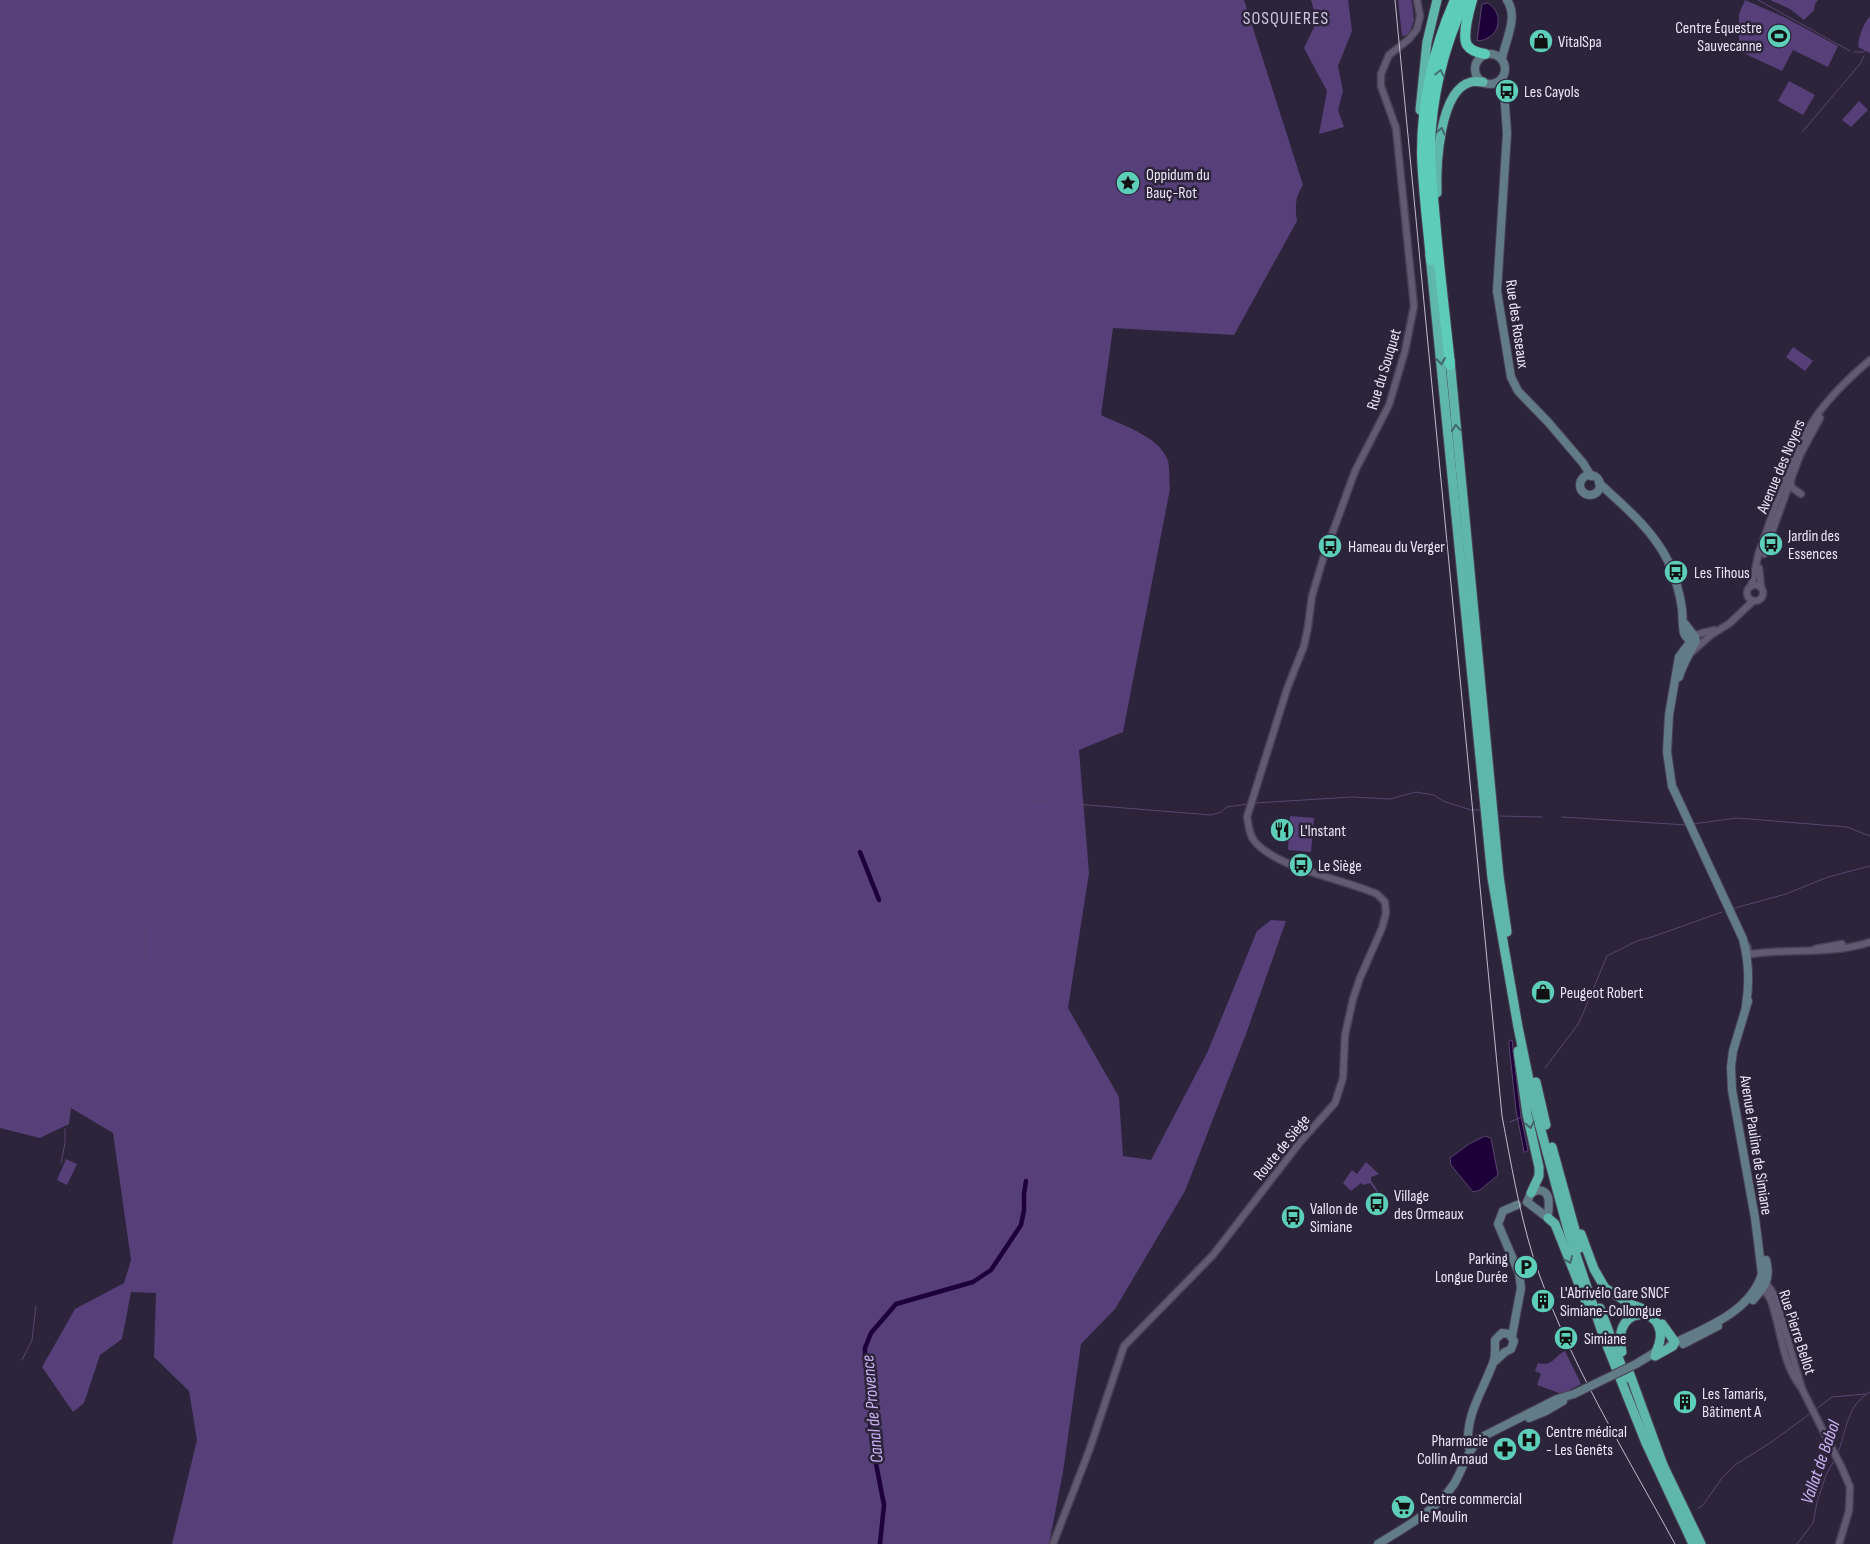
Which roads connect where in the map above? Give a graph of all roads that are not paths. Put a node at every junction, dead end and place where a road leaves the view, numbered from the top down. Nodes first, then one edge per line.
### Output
1 (1416, 0) edge
2 (1437, 0) edge
3 (1455, 0) edge
4 (1465, 0) edge
5 (1472, 0) edge
6 (1507, 0) edge
7 (1504, 45) junction
8 (1490, 54) junction
9 (1502, 60) junction
10 (1503, 77) junction
11 (1487, 83) junction
12 (1504, 98) junction
13 (1431, 260) junction
14 (1870, 360) edge
15 (1450, 365) junction
16 (1588, 476) junction
17 (1790, 476) junction
18 (1601, 487) junction
19 (1789, 493) junction
20 (1751, 586) junction
21 (1761, 586) junction
22 (1748, 595) junction
23 (1753, 601) junction
24 (1738, 615) junction
25 (1696, 641) junction
26 (1669, 715) junction
27 (1252, 804) joint
28 (1731, 910) junction
29 (1502, 937) junction
30 (1870, 941) edge
31 (1750, 953) junction
32 (1563, 1186) junction
33 (1531, 1193) junction
34 (1522, 1204) junction
35 (1548, 1218) junction
36 (1763, 1286) junction
37 (1508, 1335) junction
38 (1675, 1342) junction
39 (1496, 1346) junction
40 (1505, 1352) junction
41 (1655, 1354) junction
42 (1494, 1362) junction
43 (1802, 1389) junction
44 (1574, 1394) junction
45 (1545, 1408) dead end
46 (1633, 1412) junction
47 (1528, 1413) junction
48 (1505, 1426) junction
49 (1473, 1442) junction
50 (1668, 1476) junction
51 (1397, 1530) junction
52 (1374, 1543) edge
53 (1053, 1544) edge
54 (1693, 1544) edge
55 (1701, 1544) edge
56 (1839, 1544) edge

1 - 27 street, Rue du Souquet
2 - 13 highway
3 - 13 highway
15 -> 4 highway
5 - 8 highway
6 - 7 main road
7 - 8 main road
7 - 9 main road
8 - 9 main road
8 - 11 main road
9 - 10 main road
10 - 11 main road
10 - 12 main road, Rue des Roseaux
11 - 12 main road
15 -> 11 highway
12 - 16 main road, Rue des Roseaux
13 -> 29 highway
14 - 17 street, Avenue des Noyers
32 -> 15 highway
16 - 18 main road, Rue des Roseaux
16 - 18 main road, Rue des Roseaux
17 - 19 street, Avenue des Noyers
17 - 19 street
17 - 20 street, Avenue des Noyers
18 - 25 main road, Rue des Roseaux
19 - 21 street, Avenue des Noyers
20 - 21 street
20 - 22 street
21 - 23 street
22 - 23 street
22 - 24 street
23 - 24 street
24 - 25 street
25 - 26 main road, Avenue Pauline de Simiane
25 - 26 main road, Avenue Pauline de Simiane
26 - 28 main road, Avenue Pauline de Simiane
27 - 53 street, Route de Siège
28 - 31 main road, Avenue Pauline de Simiane
28 - 31 main road, Avenue Pauline de Simiane
29 -> 33 highway
29 - 46 highway
30 - 31 street
31 - 36 main road, Avenue Pauline de Simiane
32 - 38 highway
32 - 50 highway
33 - 34 main road
33 - 35 main road
34 - 35 main road
34 - 37 main road
35 -> 46 highway
36 - 38 main road
36 - 41 main road
36 - 43 street, Rue Pierre Bellot
36 - 43 street, Rue Pierre Bellot
37 - 39 main road
37 - 40 main road
38 - 41 highway
39 - 40 main road
39 - 42 main road
40 - 42 main road
41 - 44 main road, bridge
41 - 50 highway
42 - 49 main road
43 - 56 street, Rue Pierre Bellot
44 - 47 main road
44 - 48 main road
45 - 47 main road
46 - 54 highway
47 - 48 main road
48 - 49 main road
49 - 51 main road
49 - 51 main road
50 - 55 highway
51 - 52 main road

